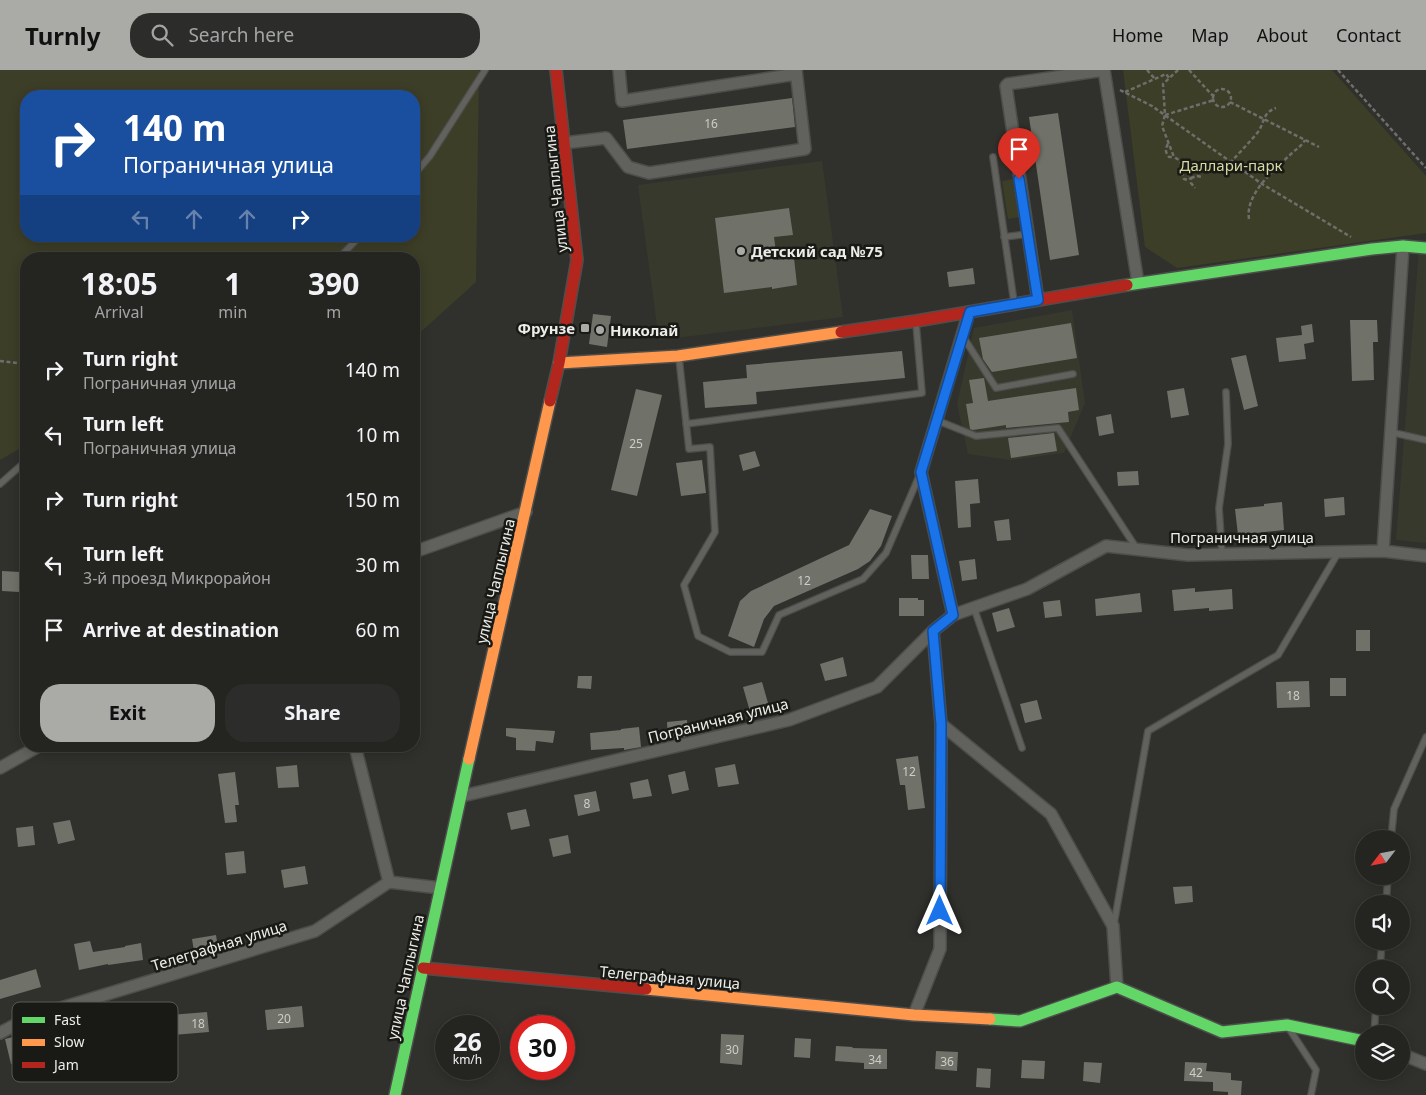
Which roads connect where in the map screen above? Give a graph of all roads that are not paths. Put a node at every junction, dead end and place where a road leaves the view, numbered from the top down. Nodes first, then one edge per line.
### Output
1 (485, 70) edge
2 (556, 70) edge
3 (619, 70) edge
4 (1104, 70) edge
5 (796, 72) edge
6 (564, 143) junction
7 (992, 157) dead end
8 (420, 168) edge
9 (1028, 234) junction
10 (1004, 237) junction
11 (354, 242) edge
12 (1403, 246) junction
13 (1426, 248) edge
14 (345, 252) edge
15 (1138, 283) junction
16 (1038, 300) junction
17 (1015, 304) junction
18 (970, 312) junction
19 (916, 321) junction
20 (962, 335) junction
21 (678, 356) junction
22 (559, 363) junction
23 (1073, 374) dead end
24 (1226, 392) dead end
25 (936, 420) junction
26 (686, 424) junction
27 (1390, 432) junction
28 (1426, 440) edge
29 (20, 466) edge
30 (921, 472) junction
31 (0, 484) edge
32 (526, 512) junction
33 (1137, 549) junction
34 (420, 550) edge
35 (1383, 552) junction
36 (1338, 553) junction
37 (1222, 554) junction
38 (1426, 556) edge
39 (974, 608) junction
40 (953, 615) junction
41 (933, 631) junction
42 (941, 724) junction
43 (1426, 737) edge
44 (1022, 748) dead end
45 (28, 752) edge
46 (358, 752) edge
47 (0, 768) edge
48 (462, 796) junction
49 (1392, 830) edge
50 (390, 882) junction
51 (440, 888) junction
52 (1113, 926) junction
53 (423, 968) junction
54 (1118, 987) junction
55 (81, 1002) edge
56 (914, 1015) junction
57 (1287, 1026) junction
58 (12, 1027) edge
59 (0, 1033) edge
60 (1355, 1039) edge
61 (1410, 1058) edge
62 (1426, 1064) edge
63 (395, 1095) edge
64 (1311, 1095) edge

1 - 8 lane
2 - 6 street, улица Чаплыгина
3 - 5 street
4 - 9 street
4 - 15 street
5 - 6 street
6 - 22 street, улица Чаплыгина
7 - 10 lane
9 - 10 lane
9 - 16 street
10 - 17 lane
11 - 14 lane
12 - 13 street
12 - 15 street
12 - 27 street
15 - 16 street
16 - 17 street
17 - 18 street
18 - 19 street
18 - 20 street
19 - 21 street
19 - 26 lane
20 - 23 lane
20 - 25 street
21 - 22 street
21 - 26 lane
22 - 32 street, улица Чаплыгина
24 - 37 lane
25 - 30 street
25 - 33 lane
26 - 30 lane
27 - 28 lane
27 - 35 street
29 - 31 lane
30 - 40 street
32 - 34 street
32 - 48 street, улица Чаплыгина
33 - 37 street, Пограничная улица
33 - 39 street, Пограничная улица
35 - 36 street, Пограничная улица
35 - 38 street, Пограничная улица
36 - 37 street, Пограничная улица
36 - 52 lane
39 - 40 street, Пограничная улица
39 - 44 lane
40 - 41 street, Пограничная улица
41 - 42 street
41 - 48 street, Пограничная улица
42 - 52 street
42 - 56 street
43 - 49 lane
45 - 47 street
46 - 50 street
48 - 51 street, улица Чаплыгина
50 - 51 street
50 - 55 street, Телеграфная улица
51 - 53 street, улица Чаплыгина
52 - 54 street
53 - 56 street, Телеграфная улица
53 - 63 street, улица Чаплыгина
54 - 56 street, Телеграфная улица
54 - 57 street
57 - 60 street
57 - 64 lane
58 - 59 street, Телеграфная улица
61 - 62 street

